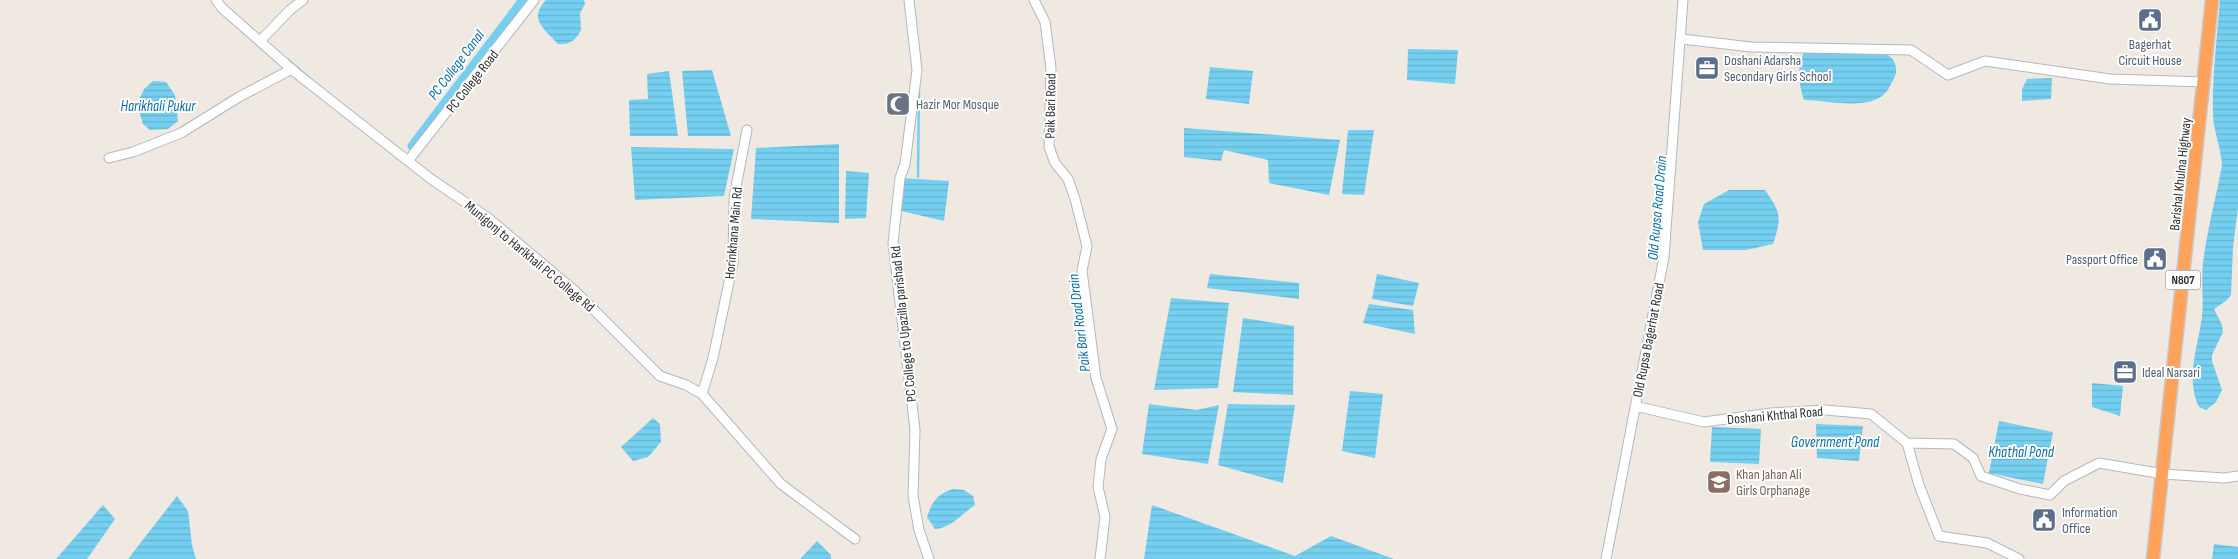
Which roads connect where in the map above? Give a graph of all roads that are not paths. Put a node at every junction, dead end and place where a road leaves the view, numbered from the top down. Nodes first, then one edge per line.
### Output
1 (216, 0) edge
2 (303, 0) edge
3 (534, 0) edge
4 (908, 0) edge
5 (1034, 0) edge
6 (1683, 0) edge
7 (2212, 0) edge
8 (1682, 39) dead end
9 (260, 41) junction
10 (292, 69) junction
11 (2204, 82) junction
12 (747, 130) dead end
13 (109, 158) dead end
14 (408, 161) junction
15 (702, 394) junction
16 (1635, 406) junction
17 (1907, 443) junction
18 (2163, 474) junction
19 (2238, 476) edge
20 (856, 539) dead end
21 (929, 559) edge
22 (1100, 559) edge
23 (1606, 559) edge
24 (2018, 559) edge
25 (2154, 559) edge

1 - 9 street, Munigonj to Harikhali PC College Rd
2 - 9 street
3 - 14 street, PC College Road
4 - 21 street, PC College to Upazilla parishad Rd
5 - 22 street, Paik Bari Road
6 - 16 street, Old Rupsa Bagerhat Road
7 - 11 highway, Barishal Khulna Highway / N807
8 - 11 street
9 - 10 street, Munigonj to Harikhali PC College Rd
10 - 13 street
10 - 14 street, Munigonj to Harikhali PC College Rd
11 - 18 highway, Barishal Khulna Highway / N807
12 - 15 street, Horinkhana Main Rd
14 - 15 street, Munigonj to Harikhali PC College Rd
15 - 20 street, Munigonj to Harikhali PC College Rd
16 - 17 street, Doshani Khthal Road
16 - 23 street, Old Rupsa Bagerhat Road
17 - 18 street
17 - 24 street
18 - 19 street
18 - 25 highway, Barishal Khulna Highway / N807

